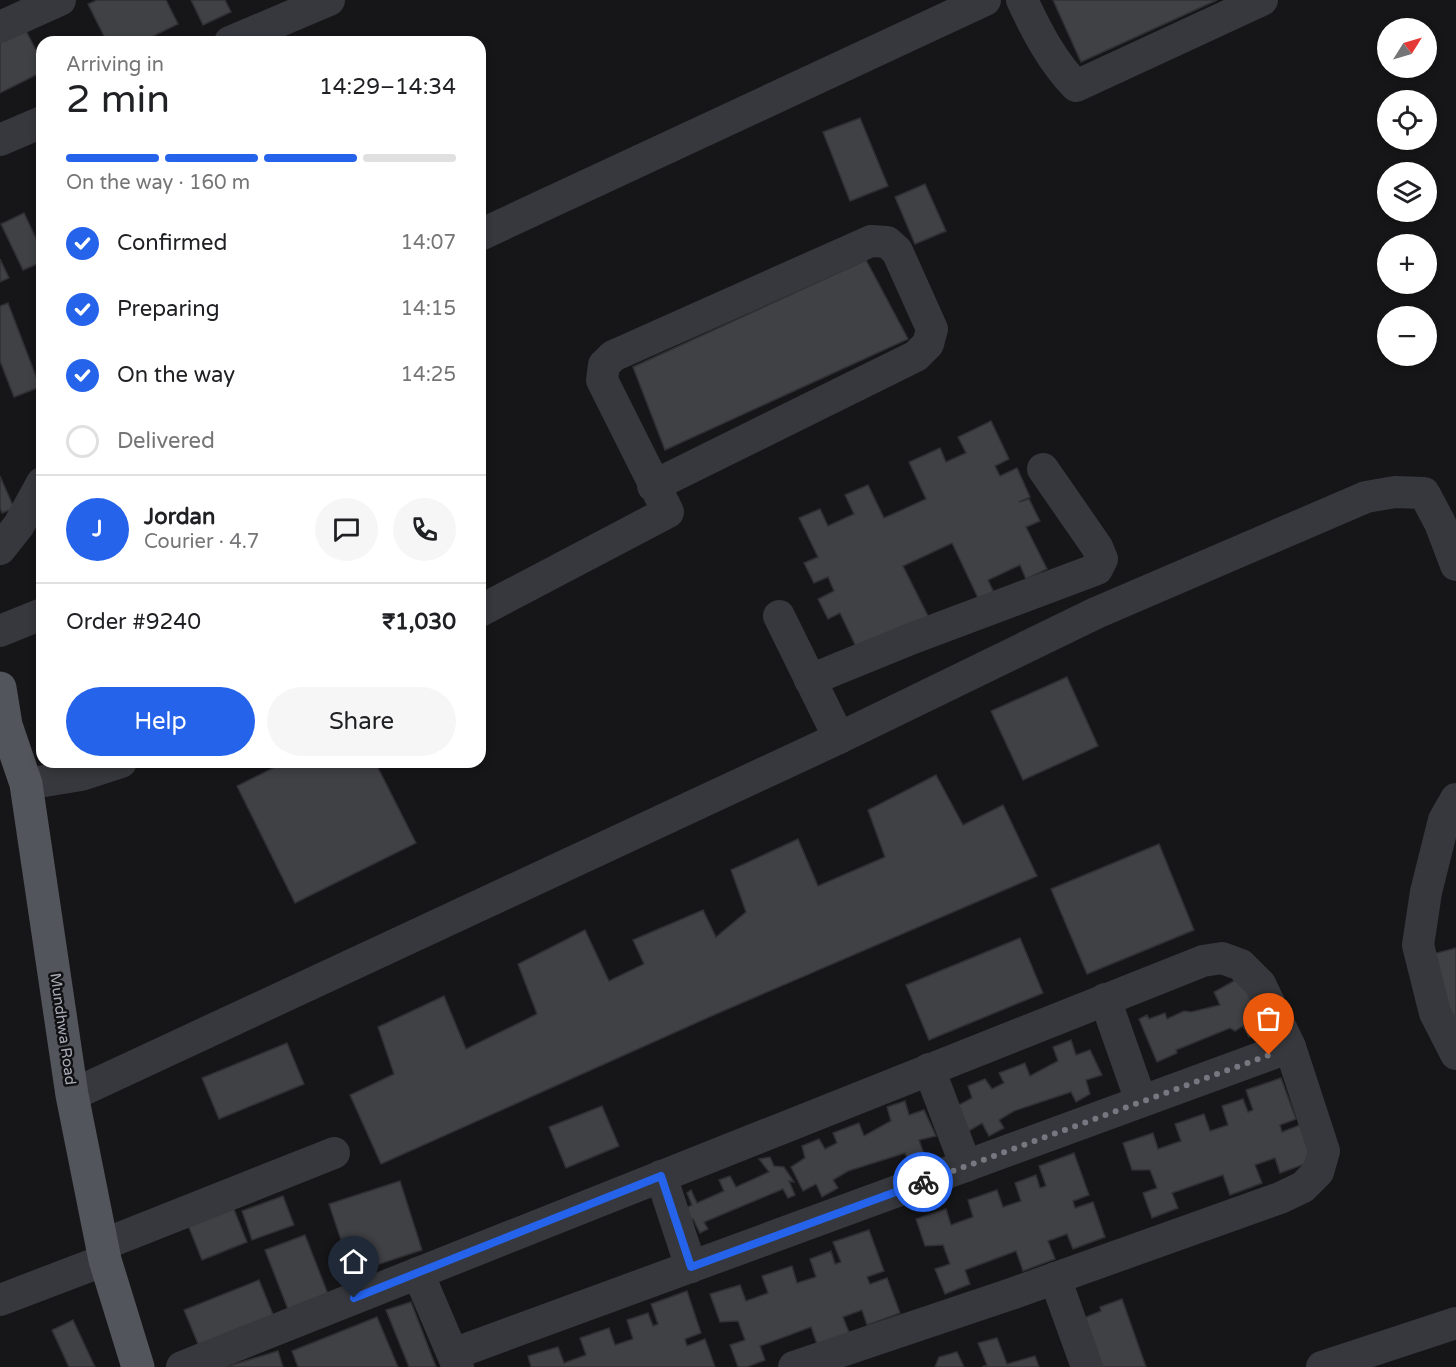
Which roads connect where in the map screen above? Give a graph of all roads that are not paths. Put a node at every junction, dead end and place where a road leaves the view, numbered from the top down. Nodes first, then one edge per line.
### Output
1 (60, 0) edge
2 (329, 0) edge
3 (985, 0) edge
4 (1022, 0) edge
5 (1262, 0) edge
6 (0, 27) edge
7 (244, 36) edge
8 (36, 125) edge
9 (0, 140) edge
10 (486, 232) edge
11 (1043, 469) dead end
12 (653, 486) junction
13 (36, 494) edge
14 (0, 549) edge
15 (1455, 557) edge
16 (486, 608) edge
17 (36, 616) edge
18 (779, 616) dead end
19 (0, 631) edge
20 (810, 680) junction
21 (0, 688) edge
22 (3, 726) edge
23 (839, 738) junction
24 (101, 768) edge
25 (26, 784) junction
26 (1456, 798) edge
27 (1106, 999) junction
28 (1290, 1047) junction
29 (1456, 1054) edge
30 (929, 1069) junction
31 (72, 1095) junction
32 (1141, 1101) junction
33 (334, 1153) dead end
34 (966, 1166) junction
35 (661, 1176) junction
36 (104, 1253) junction
37 (691, 1267) junction
38 (418, 1273) junction
39 (1055, 1278) junction
40 (0, 1300) edge
41 (1456, 1323) edge
42 (455, 1361) edge
43 (138, 1367) edge
44 (182, 1367) edge
45 (794, 1367) edge
46 (1087, 1367) edge
47 (1322, 1367) edge

1 - 6 street
2 - 7 street
3 - 10 street
4 - 5 street
8 - 9 street
11 - 20 street
12 - 12 street
12 - 16 street
13 - 14 street
15 - 23 street
17 - 19 street
18 - 20 street
20 - 23 street
21 - 22 main road, Mundhwa Road
22 - 25 main road, Mundhwa Road
23 - 31 street
24 - 25 street
25 - 31 main road, Mundhwa Road
26 - 29 street
27 - 28 street
27 - 30 street
27 - 32 street
28 - 32 street
28 - 39 street
30 - 34 street
30 - 35 street
31 - 36 main road, Mundhwa Road
32 - 34 street
33 - 36 street
34 - 37 street
35 - 37 street
35 - 38 street
36 - 40 street
36 - 43 main road, Mundhwa Road
37 - 42 street
38 - 42 street
38 - 44 street
39 - 45 street
39 - 46 street
41 - 47 street

